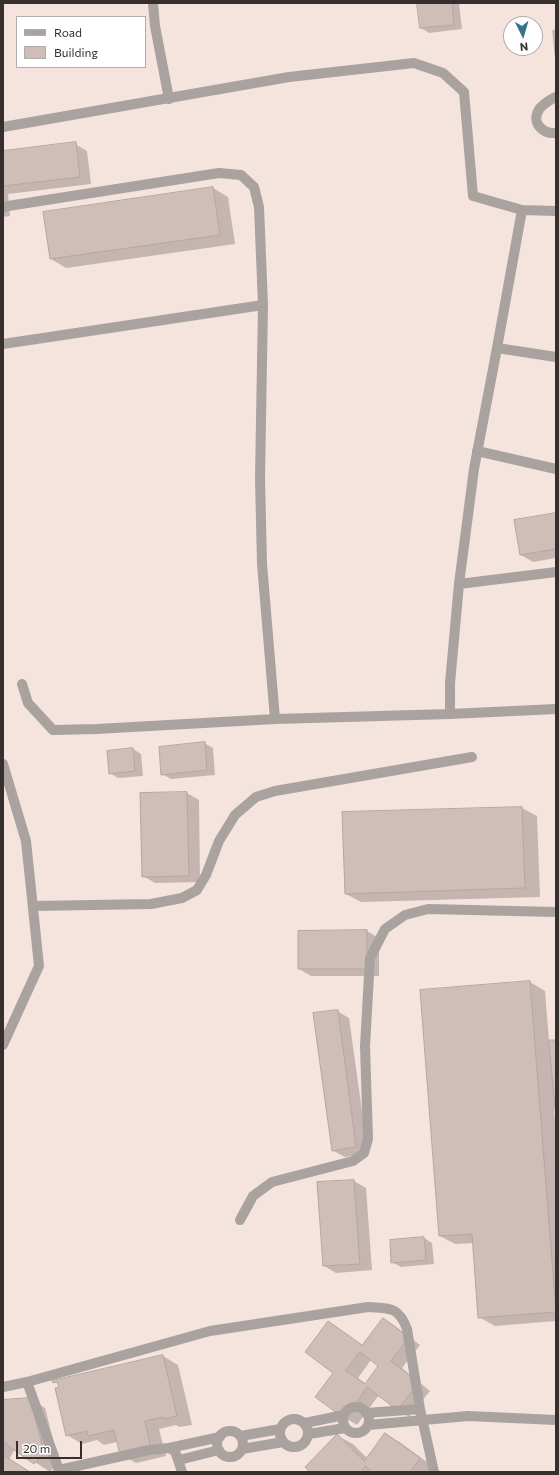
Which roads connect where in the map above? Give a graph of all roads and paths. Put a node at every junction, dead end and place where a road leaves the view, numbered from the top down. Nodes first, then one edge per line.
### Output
1 (153, 3) edge
2 (556, 97) edge
3 (169, 99) junction
4 (3, 127) edge
5 (556, 133) edge
6 (3, 208) edge
7 (522, 210) junction
8 (556, 211) edge
9 (263, 305) junction
10 (3, 344) edge
11 (498, 348) junction
12 (556, 357) edge
13 (477, 451) junction
14 (556, 469) edge
15 (556, 572) edge
16 (459, 584) junction
17 (22, 684) dead end
18 (556, 708) edge
19 (450, 714) junction
20 (275, 719) junction
21 (472, 757) dead end
22 (3, 764) edge
23 (33, 906) junction
24 (556, 912) edge
25 (3, 1045) edge
26 (240, 1220) dead end
27 (27, 1382) junction
28 (3, 1387) edge
29 (420, 1409) junction
30 (366, 1413) junction
31 (344, 1415) junction
32 (556, 1420) edge
33 (423, 1421) junction
34 (305, 1423) junction
35 (368, 1426) junction
36 (345, 1428) junction
37 (280, 1429) junction
38 (309, 1434) junction
39 (241, 1436) junction
40 (220, 1437) junction
41 (283, 1442) junction
42 (169, 1448) junction
43 (242, 1449) junction
44 (219, 1450) junction
45 (179, 1460) junction
46 (58, 1471) edge
47 (182, 1472) edge
48 (434, 1472) edge

1 - 3 street
2 - 5 street
3 - 4 street
3 - 7 street
6 - 9 street
7 - 8 street
7 - 11 street
9 - 10 street
9 - 20 street
11 - 12 street
11 - 13 street
13 - 14 street
13 - 16 street
15 - 16 street
16 - 19 street
17 - 20 street
18 - 19 street
19 - 20 street
21 - 23 street
22 - 23 street
23 - 25 street
24 - 26 street
27 - 28 street
27 - 29 street
27 - 46 street
29 - 30 street
29 - 33 street
30 - 31 street
30 - 35 street
31 - 34 street
31 - 36 street
32 - 33 street
33 - 35 street
33 - 48 street
34 - 37 street
34 - 38 street
35 - 36 street
36 - 38 street
37 - 39 street
37 - 41 street
38 - 41 street
39 - 40 street
39 - 43 street
40 - 42 street
40 - 44 street
41 - 43 street
42 - 45 street
42 - 46 street
43 - 44 street
44 - 45 street
45 - 47 street

